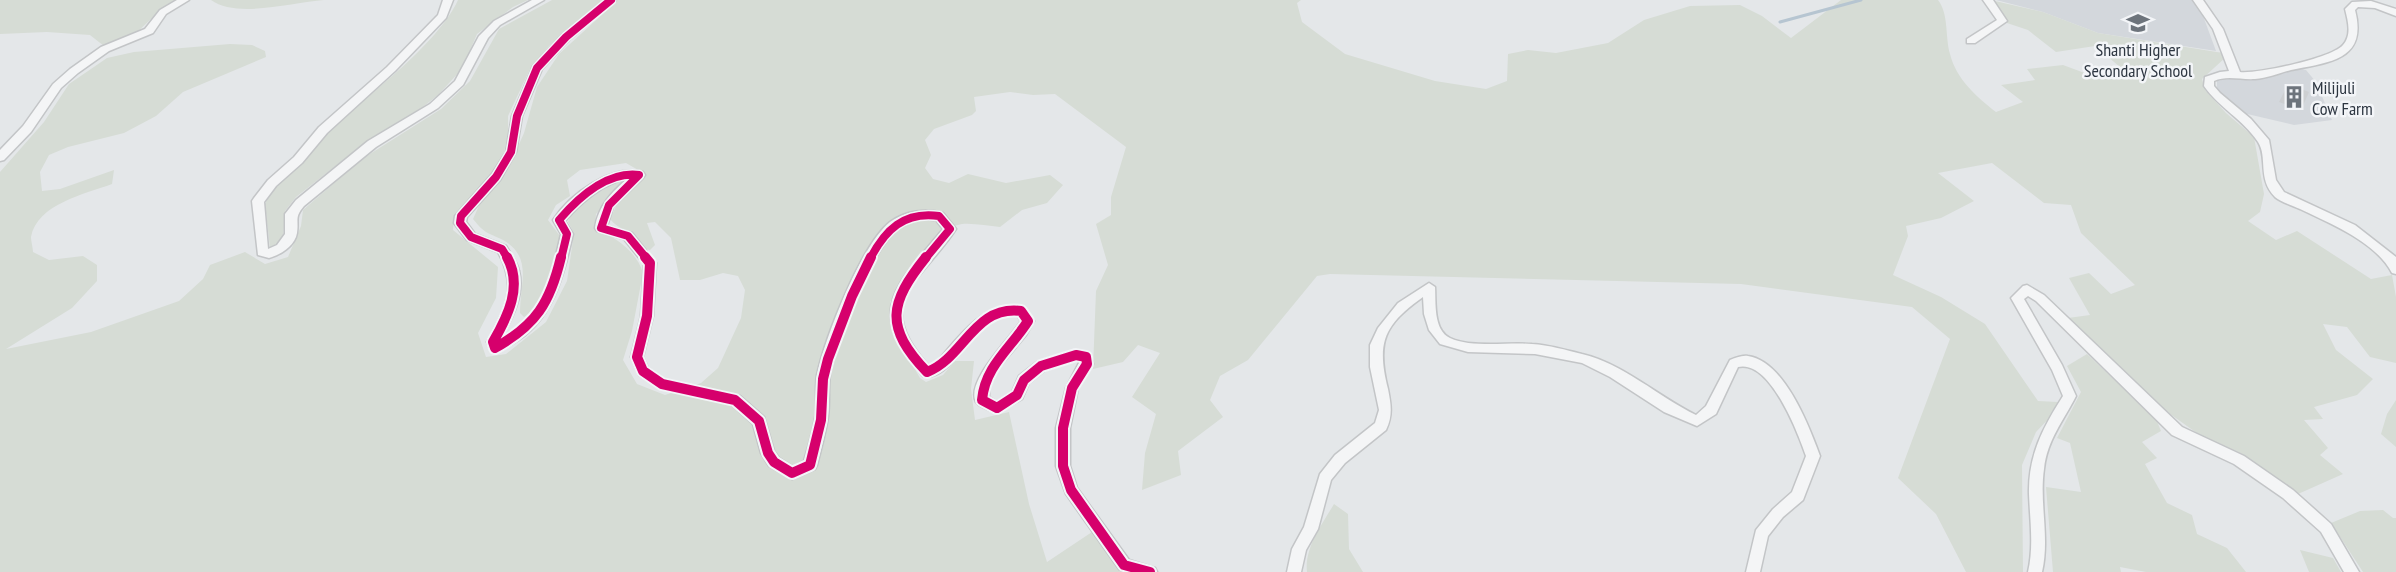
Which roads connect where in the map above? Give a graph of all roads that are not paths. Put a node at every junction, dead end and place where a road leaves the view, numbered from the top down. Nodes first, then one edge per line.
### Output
1 (184, 0) edge
2 (448, 0) edge
3 (539, 0) edge
4 (611, 0) edge
5 (1988, 0) edge
6 (2198, 0) edge
7 (2396, 14) edge
8 (1971, 41) dead end
9 (2236, 75) junction
10 (0, 157) edge
11 (2396, 270) edge
12 (1150, 572) edge
13 (1294, 572) edge
14 (1753, 572) edge
15 (2035, 572) edge
16 (2352, 572) edge

1 - 10 street
2 - 3 street
4 - 12 street
5 - 8 street
6 - 9 street
7 - 9 street
9 - 11 street
13 - 14 street
15 - 16 street

